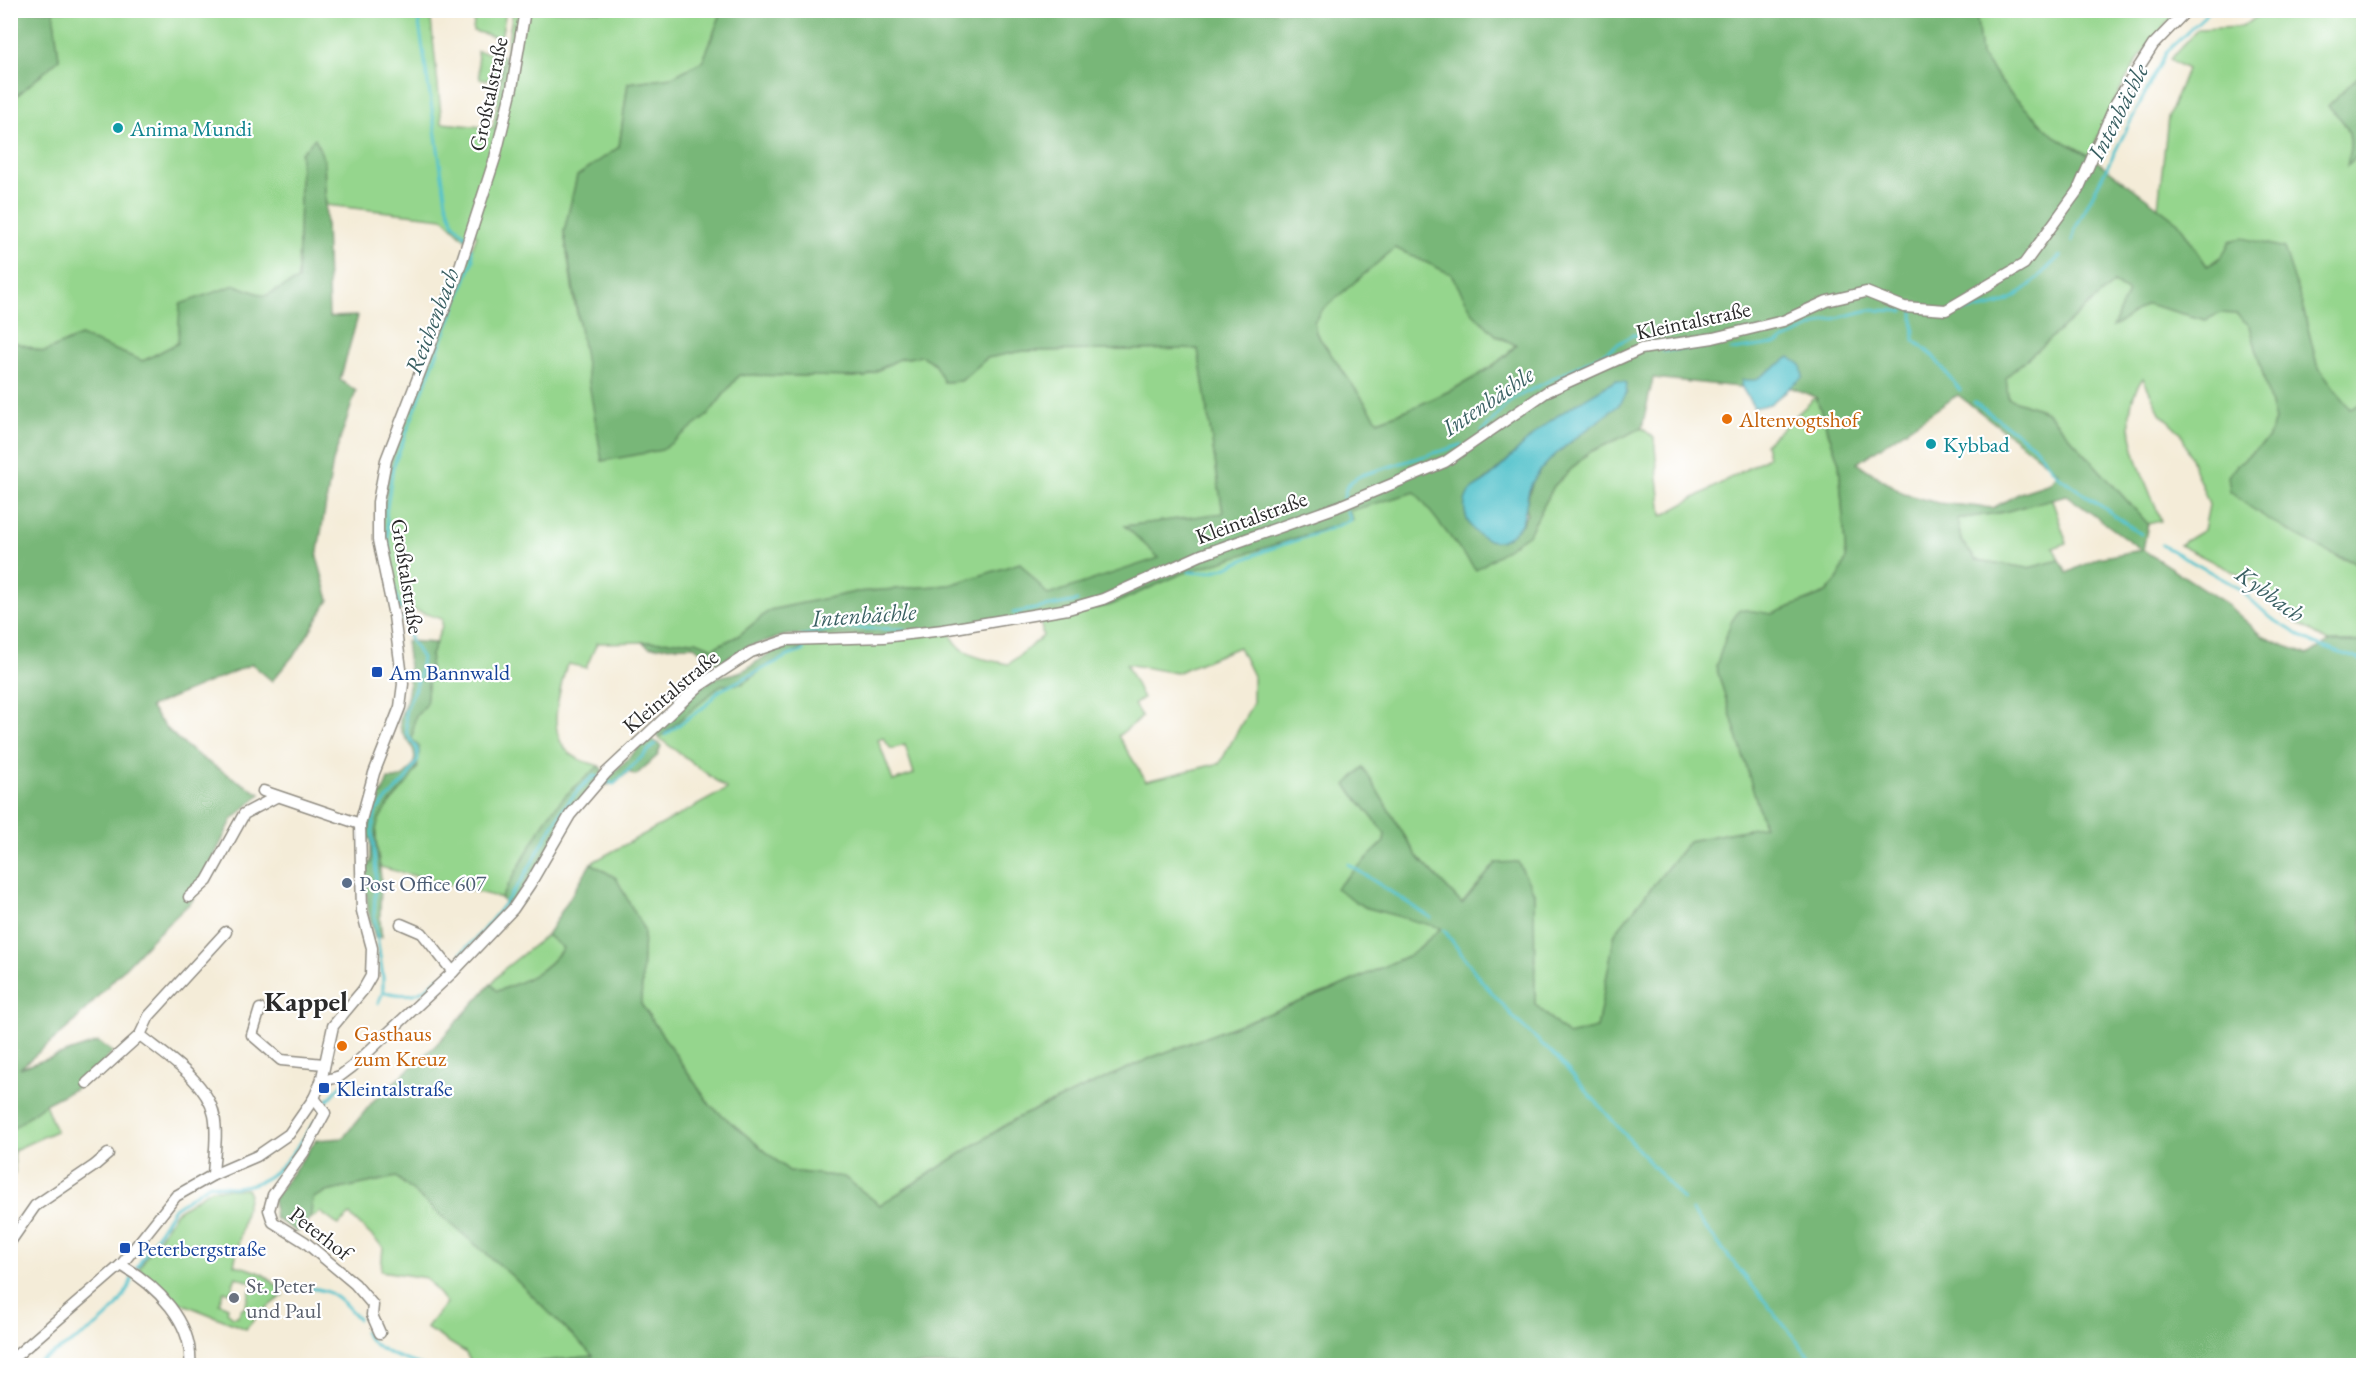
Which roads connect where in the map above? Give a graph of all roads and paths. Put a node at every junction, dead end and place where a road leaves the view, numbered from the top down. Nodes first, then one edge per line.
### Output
1 (525, 10) edge
2 (2187, 10) edge
3 (262, 791) dead end
4 (276, 797) junction
5 (360, 824) junction
6 (189, 897) dead end
7 (401, 924) dead end
8 (226, 932) dead end
9 (453, 972) junction
10 (260, 1009) dead end
11 (140, 1035) junction
12 (324, 1064) junction
13 (321, 1082) junction
14 (87, 1083) dead end
15 (318, 1104) junction
16 (108, 1154) dead end
17 (213, 1175) junction
18 (10, 1242) edge
19 (129, 1270) junction
20 (380, 1333) dead end
21 (10, 1345) edge
22 (15, 1358) edge
23 (190, 1365) edge

1 - 5 street, Großtalstraße
2 - 9 street, Kleintalstraße
3 - 4 street
4 - 5 street
4 - 6 street
5 - 12 street, Großtalstraße
7 - 9 street
8 - 11 street
9 - 13 street, Kleintalstraße
10 - 12 street
11 - 14 street
11 - 17 street
12 - 13 street, Großtalstraße
13 - 15 street, Großtalstraße
15 - 17 street, Großtalstraße
15 - 20 street, Peterhof
16 - 18 street
17 - 19 street, Großtalstraße
19 - 22 street, Großtalstraße
19 - 23 street
21 - 22 street

